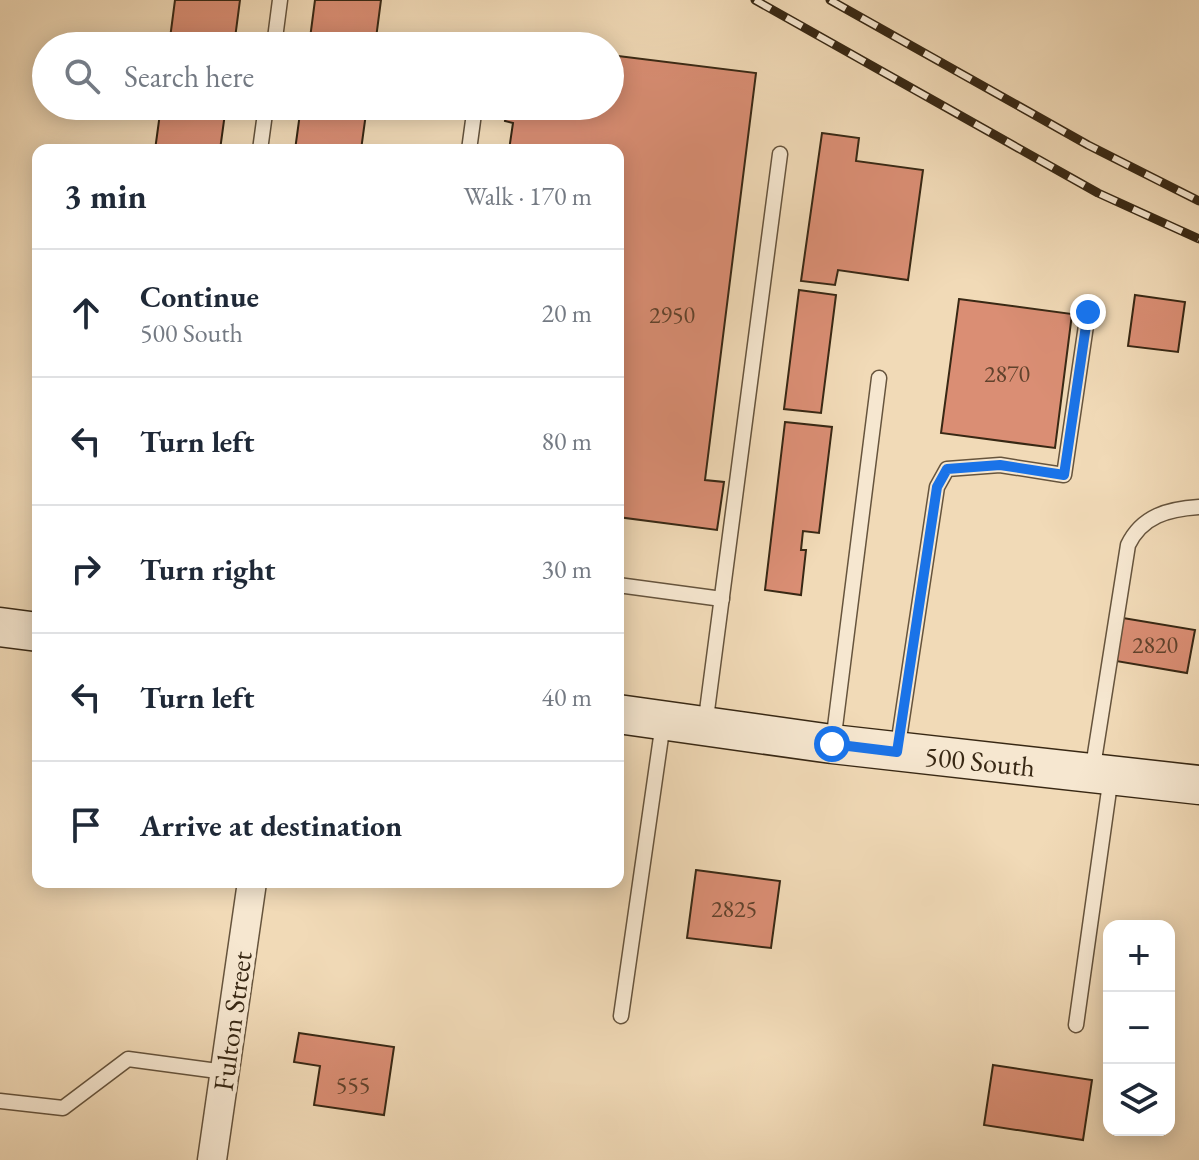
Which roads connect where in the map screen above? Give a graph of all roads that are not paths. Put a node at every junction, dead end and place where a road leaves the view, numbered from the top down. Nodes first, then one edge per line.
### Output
1 (280, 0) edge
2 (276, 32) edge
3 (264, 120) edge
4 (473, 120) edge
5 (261, 144) edge
6 (470, 144) edge
7 (780, 154) dead end
8 (1088, 312) dead end
9 (879, 378) dead end
10 (1199, 507) edge
11 (624, 586) edge
12 (722, 599) junction
13 (0, 627) edge
14 (32, 631) edge
15 (624, 715) edge
16 (664, 721) junction
17 (705, 727) junction
18 (832, 744) junction
19 (897, 752) junction
20 (1102, 774) junction
21 (1199, 785) edge
22 (251, 888) edge
23 (621, 1016) dead end
24 (1076, 1025) dead end
25 (225, 1072) junction
26 (0, 1101) edge
27 (212, 1160) edge

1 - 2 lane
3 - 5 lane
4 - 6 lane
7 - 12 lane
8 - 19 lane
9 - 18 lane
10 - 20 lane
11 - 12 lane
12 - 17 lane
13 - 14 street
15 - 16 street, 500 South
16 - 17 street, 500 South
16 - 23 lane
17 - 18 street, 500 South
18 - 19 street, 500 South
19 - 20 street, 500 South
20 - 21 street, 500 South
20 - 24 lane
22 - 25 street, Fulton Street
25 - 26 lane
25 - 27 street, Fulton Street

